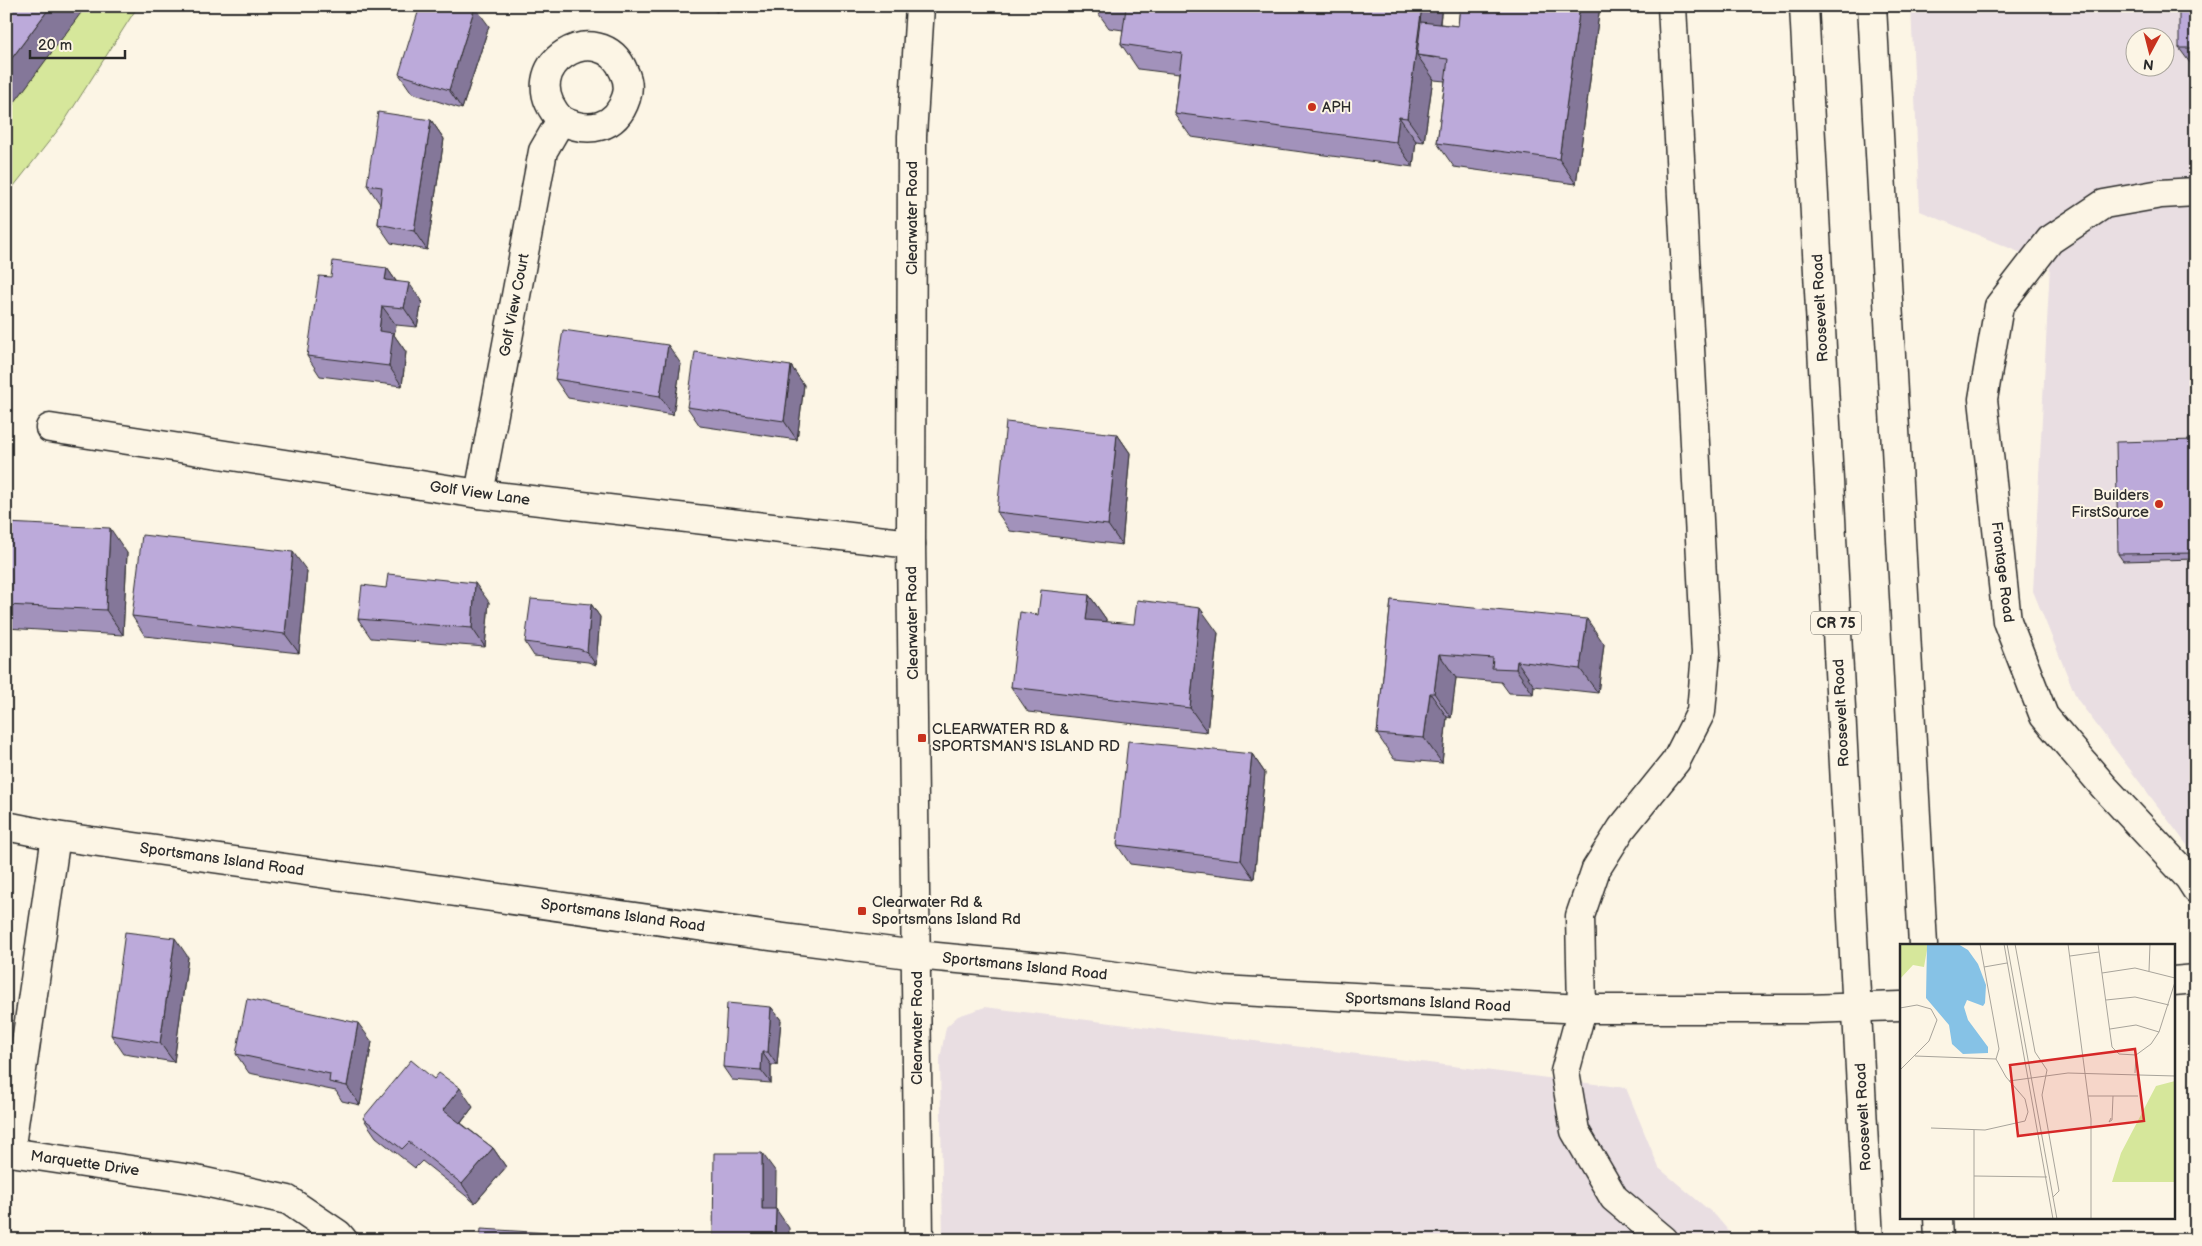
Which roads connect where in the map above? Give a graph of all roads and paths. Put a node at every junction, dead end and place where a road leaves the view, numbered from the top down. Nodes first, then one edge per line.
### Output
1 (920, 6) edge
2 (1672, 6) edge
3 (1804, 6) edge
4 (1872, 6) edge
5 (561, 120) dead end
6 (2196, 192) edge
7 (50, 428) dead end
8 (479, 494) junction
9 (911, 544) junction
10 (6, 826) edge
11 (56, 836) junction
12 (2196, 889) edge
13 (1923, 944) edge
14 (916, 955) junction
15 (2196, 979) edge
16 (2174, 981) edge
17 (1900, 1006) edge
18 (1857, 1008) junction
19 (1582, 1010) junction
20 (8, 1152) edge
21 (1938, 1218) edge
22 (343, 1240) edge
23 (919, 1240) edge
24 (1664, 1240) edge
25 (1869, 1240) edge
26 (1939, 1240) edge

1 - 9 street, Clearwater Road
2 - 19 street
3 - 18 street, Roosevelt Road / CR 75
4 - 13 street
5 - 8 street, Golf View Court
6 - 12 street, Frontage Road
7 - 8 street, Golf View Lane
8 - 9 street, Golf View Lane
9 - 14 street, Clearwater Road
10 - 11 street, Sportsmans Island Road
11 - 14 street, Sportsmans Island Road
11 - 20 street, Marquette Drive
14 - 19 street, Sportsmans Island Road
14 - 23 street, Clearwater Road
15 - 16 street
17 - 18 street, Sportsmans Island Road
18 - 19 street, Sportsmans Island Road
18 - 25 street, Roosevelt Road / CR 75
19 - 24 street
20 - 22 street, Marquette Drive
21 - 26 street

